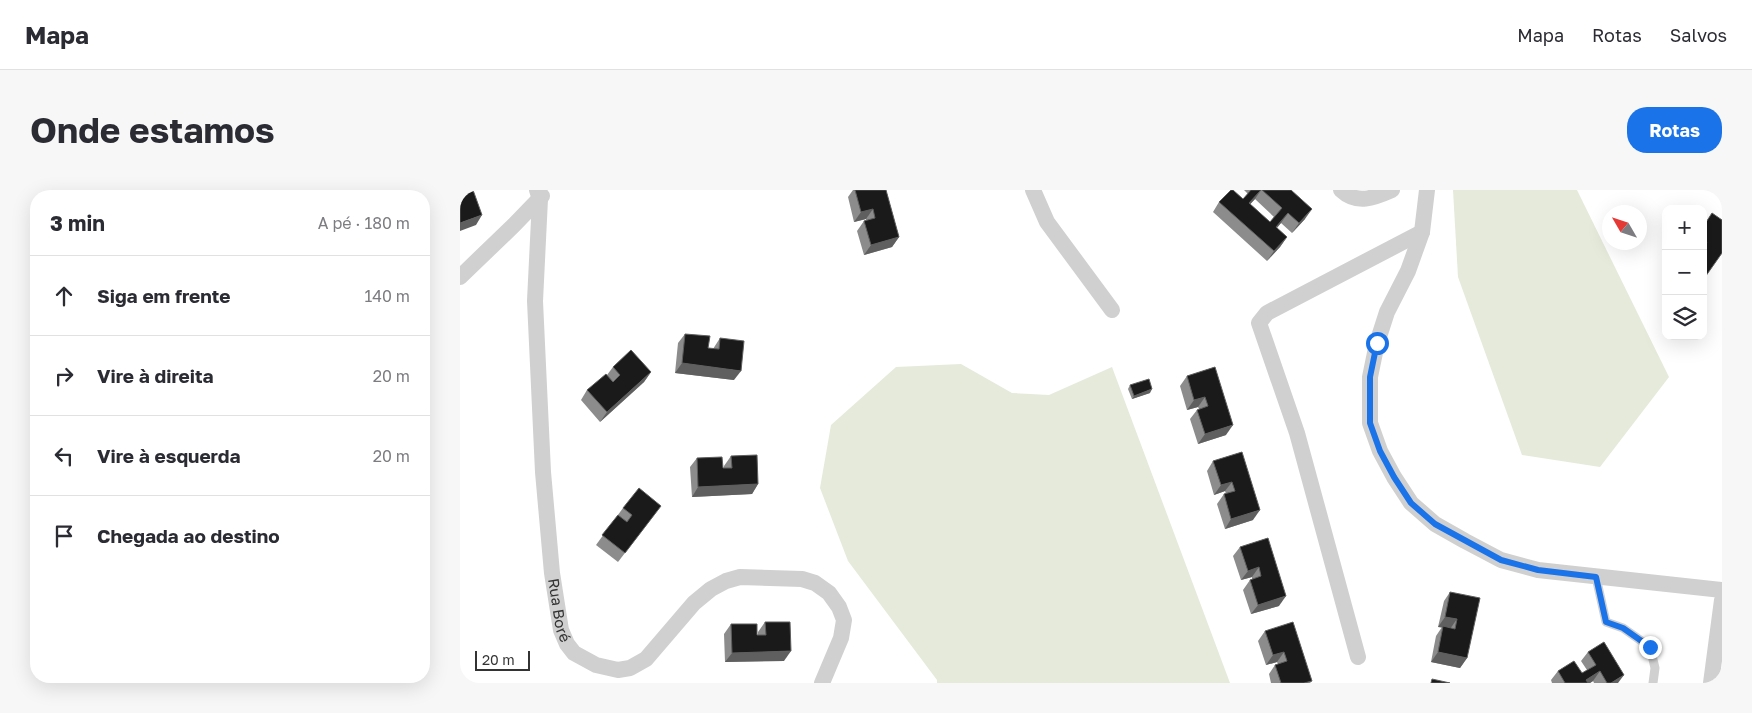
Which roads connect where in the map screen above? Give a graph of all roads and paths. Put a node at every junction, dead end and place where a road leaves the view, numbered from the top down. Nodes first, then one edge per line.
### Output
1 (1033, 190) edge
2 (1341, 190) edge
3 (1392, 190) edge
4 (1427, 190) edge
5 (541, 193) edge
6 (1422, 232) junction
7 (460, 277) edge
8 (1112, 310) dead end
9 (1596, 577) junction
10 (1722, 590) edge
11 (1722, 600) edge
12 (1358, 657) dead end
13 (822, 683) edge
14 (1653, 683) edge
15 (1711, 683) edge

1 - 8 street
2 - 3 street
4 - 6 street
5 - 7 street
5 - 13 street, Rua Boré
6 - 9 street
6 - 12 street
9 - 10 street
9 - 14 lane
11 - 15 street

